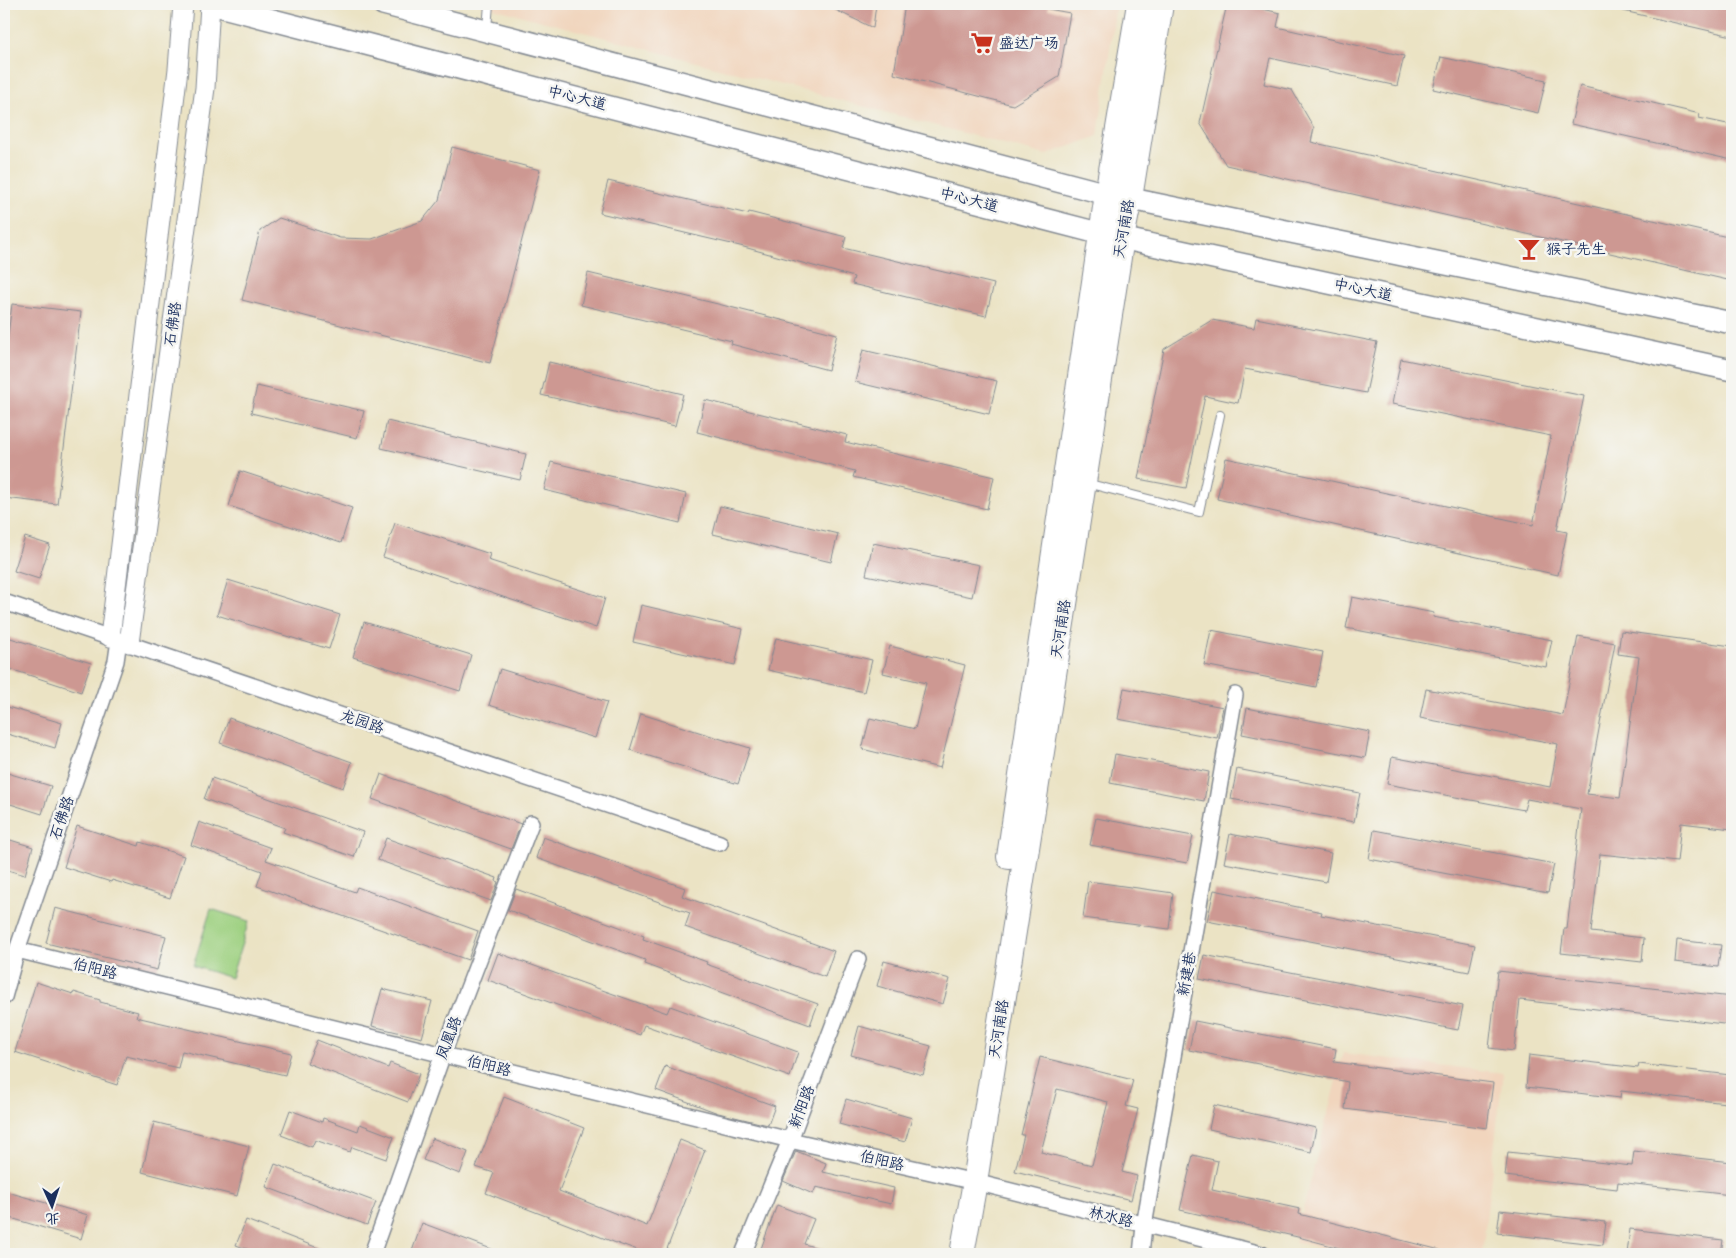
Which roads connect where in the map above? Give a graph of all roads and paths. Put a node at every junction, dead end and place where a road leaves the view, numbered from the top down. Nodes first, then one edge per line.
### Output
1 (183, 4) edge
2 (210, 4) edge
3 (383, 4) edge
4 (489, 4) edge
5 (1138, 4) edge
6 (1161, 4) edge
7 (487, 31) junction
8 (1119, 196) junction
9 (1112, 236) junction
10 (1732, 323) edge
11 (1732, 370) edge
12 (1220, 415) dead end
13 (1084, 482) junction
14 (4, 602) edge
15 (119, 640) junction
16 (1235, 695) dead end
17 (531, 823) dead end
18 (720, 843) dead end
19 (17, 950) junction
20 (858, 959) dead end
21 (4, 996) edge
22 (443, 1054) junction
23 (790, 1140) junction
24 (968, 1181) junction
25 (1144, 1226) junction
26 (372, 1254) edge
27 (743, 1254) edge
28 (947, 1254) edge
29 (962, 1254) edge
30 (1141, 1254) edge
31 (1262, 1254) edge

1 - 15 street, 石佛路
2 - 9 main road, 中心大道
2 - 15 street, 石佛路
3 - 7 main road
4 - 7 lane
5 - 8 main road, 天河南路
6 - 8 main road, 天河南路
7 - 8 main road
8 - 9 main road, 天河南路
8 - 10 main road
9 - 11 main road, 中心大道
9 - 13 main road, 天河南路
9 - 24 main road, 天河南路
12 - 13 lane
13 - 24 main road, 天河南路
14 - 15 street, 龙园路
15 - 18 street, 龙园路
15 - 19 street, 石佛路
16 - 25 street, 新建巷
17 - 22 street, 凤凰路
19 - 21 street, 石佛路
19 - 22 street, 伯阳路
20 - 23 street, 新阳路
22 - 23 street, 伯阳路
22 - 26 street, 凤凰路
23 - 24 street, 伯阳路
23 - 27 street, 新阳路
24 - 25 street, 林水路
24 - 28 main road, 天河南路
24 - 29 main road, 天河南路
25 - 30 street, 新建巷
25 - 31 street, 林水路

